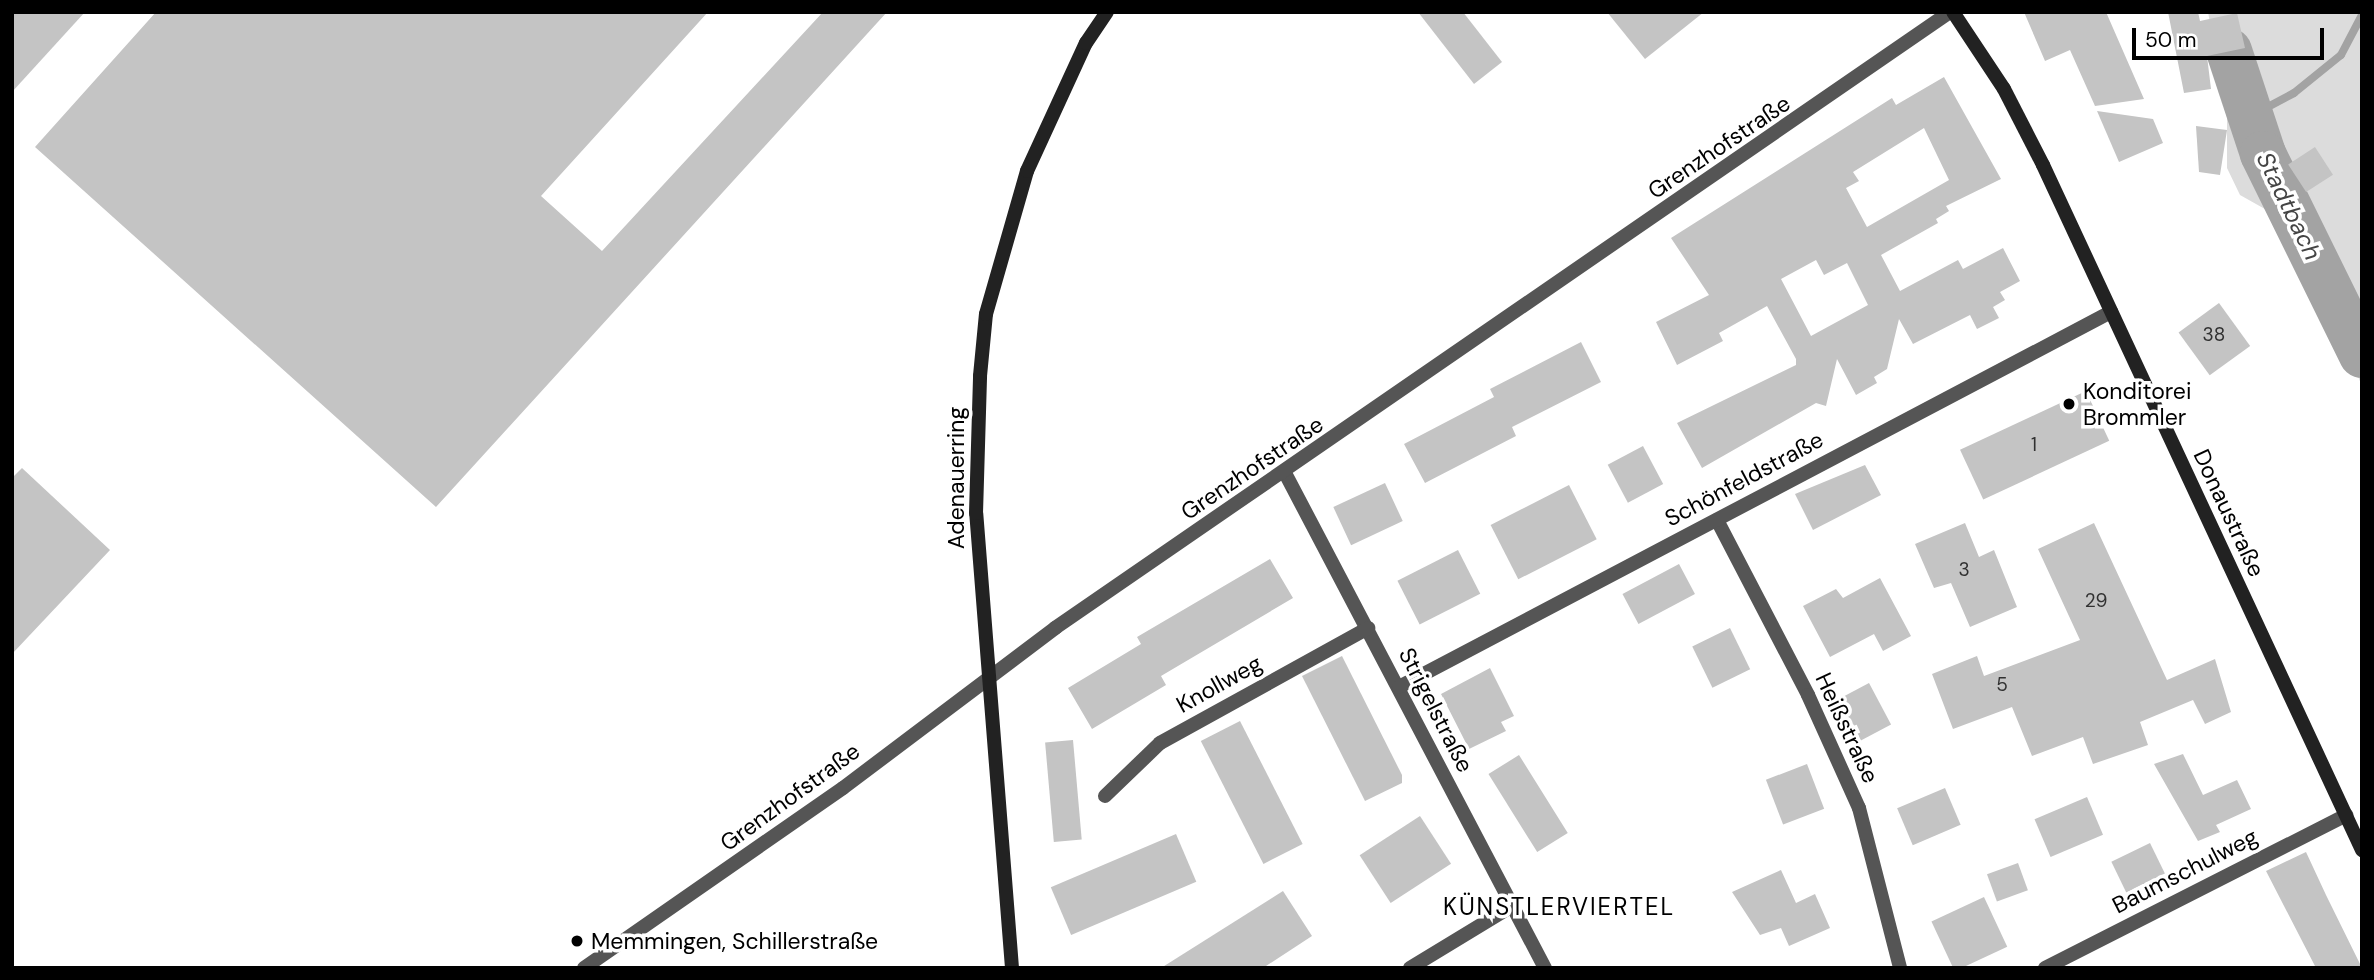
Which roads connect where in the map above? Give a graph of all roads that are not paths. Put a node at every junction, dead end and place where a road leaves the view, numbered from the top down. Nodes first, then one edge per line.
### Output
1 (1107, 12) edge
2 (1951, 12) edge
3 (2111, 312) junction
4 (1285, 473) junction
5 (1717, 520) junction
6 (1368, 628) junction
7 (989, 678) junction
8 (1399, 687) junction
9 (1105, 796) dead end
10 (2346, 815) junction
11 (2362, 850) edge
12 (1512, 906) junction
13 (584, 968) edge
14 (1012, 968) edge
15 (1410, 968) edge
16 (1545, 968) edge
17 (1900, 968) edge
18 (2045, 968) edge

1 - 7 main road, Adenauerring
2 - 3 main road, Donaustraße
2 - 4 street, Grenzhofstraße
3 - 5 street, Schönfeldstraße
3 - 10 main road, Donaustraße
4 - 6 street, Strigelstraße
4 - 7 street, Grenzhofstraße
5 - 8 street, Schönfeldstraße
5 - 17 street, Heißstraße
6 - 8 street, Strigelstraße
6 - 9 street, Knollweg
7 - 13 street, Grenzhofstraße
7 - 14 main road, Adenauerring
8 - 12 street, Strigelstraße
10 - 11 main road, Donaustraße
10 - 18 street, Baumschulweg
12 - 15 street
12 - 16 street, Strigelstraße

